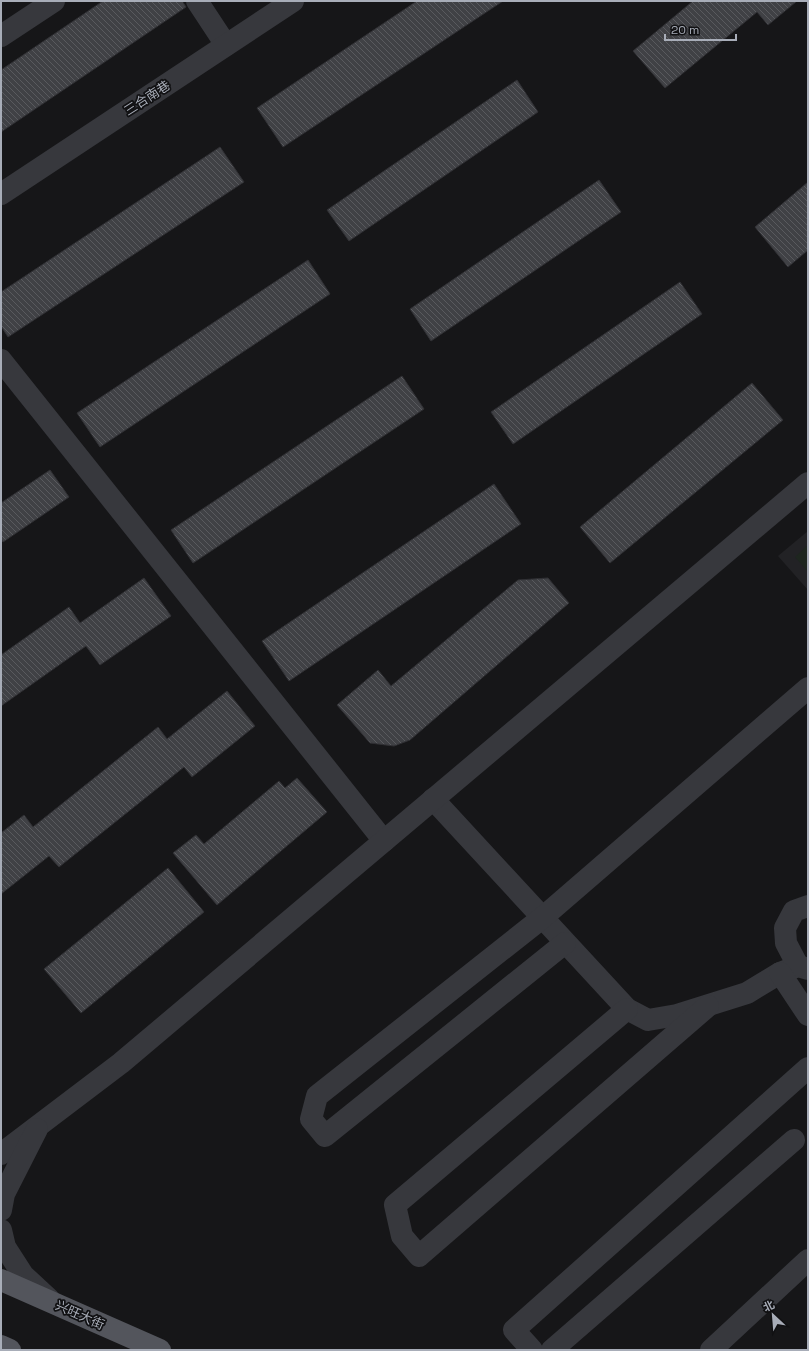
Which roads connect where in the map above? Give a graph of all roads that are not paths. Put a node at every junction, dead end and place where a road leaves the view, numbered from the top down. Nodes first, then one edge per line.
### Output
1 (54, 1) edge
2 (197, 1) edge
3 (293, 1) edge
4 (1, 36) edge
5 (226, 45) junction
6 (1, 194) edge
7 (1, 360) edge
8 (808, 483) edge
9 (808, 688) edge
10 (433, 799) junction
11 (384, 841) junction
12 (808, 906) edge
13 (542, 918) junction
14 (565, 942) junction
15 (796, 969) edge
16 (708, 1006) junction
17 (627, 1009) junction
18 (808, 1015) edge
19 (808, 1068) edge
20 (39, 1125) junction
21 (794, 1140) dead end
22 (1, 1154) edge
23 (1, 1210) edge
24 (1, 1230) edge
25 (808, 1260) edge
26 (1, 1280) edge
27 (54, 1304) junction
28 (1, 1346) edge
29 (10, 1350) edge
30 (160, 1350) edge
31 (532, 1350) edge
32 (552, 1350) edge
33 (711, 1350) edge

1 - 4 street
2 - 5 street
3 - 5 street, 三合南巷
5 - 6 street, 三合南巷
7 - 11 street
8 - 10 street
9 - 13 street
10 - 11 street
10 - 13 street
11 - 20 street
12 - 15 street
13 - 14 street
13 - 14 street
14 - 17 street
15 - 16 street
15 - 18 street
16 - 17 street
16 - 17 street
19 - 31 street
20 - 22 street
20 - 23 street
21 - 32 street
24 - 27 street
25 - 33 street
26 - 27 main road, 兴旺大街
27 - 30 main road, 兴旺大街
28 - 29 main road

